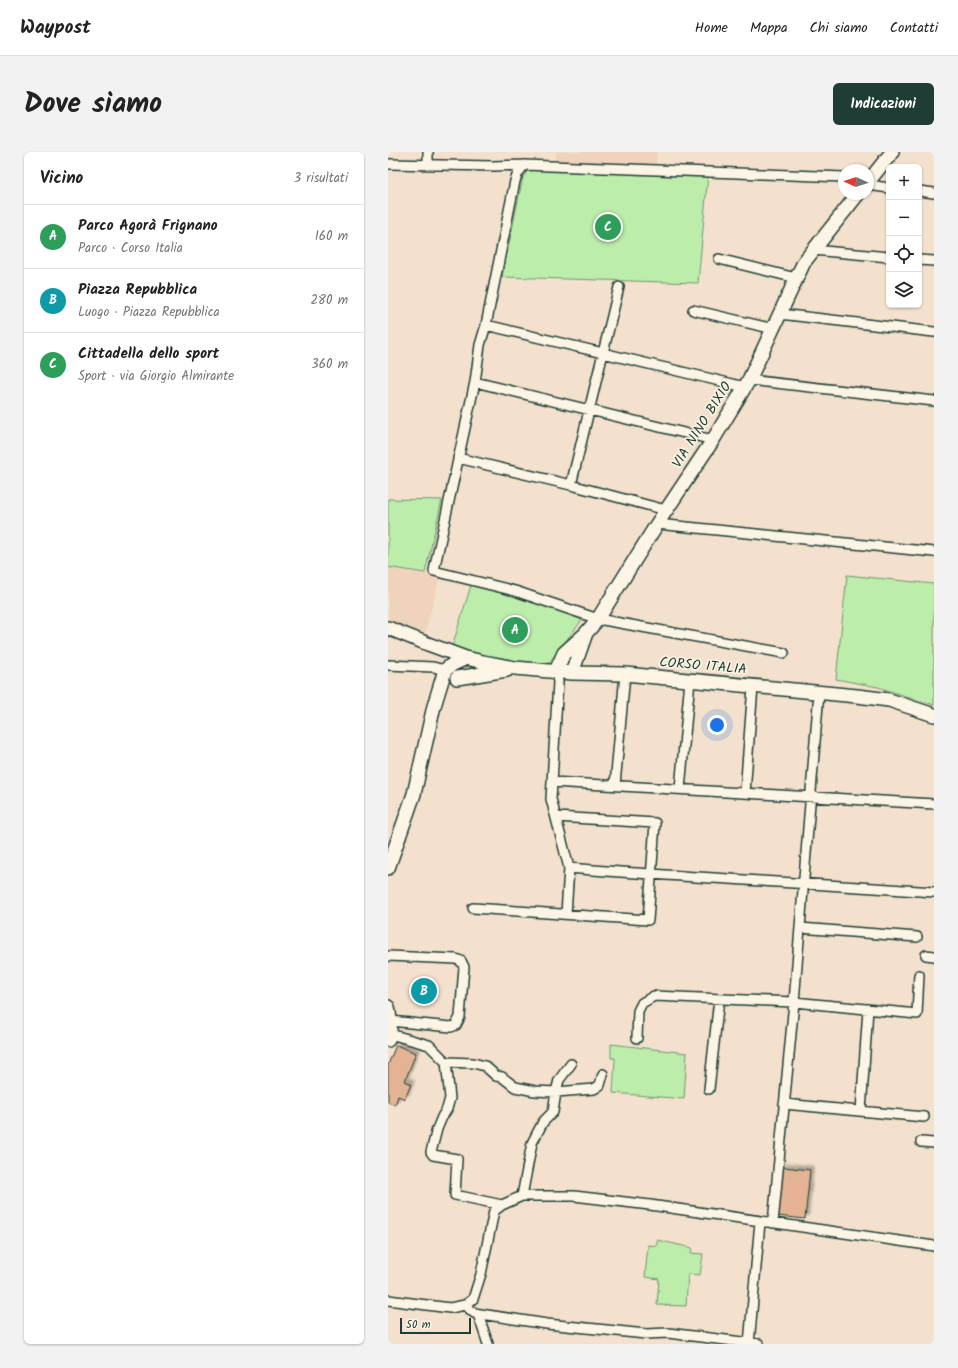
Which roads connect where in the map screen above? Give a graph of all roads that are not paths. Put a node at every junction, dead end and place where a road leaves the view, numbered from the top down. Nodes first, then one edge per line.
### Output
1 (428, 152) edge
2 (892, 152) edge
3 (388, 164) edge
4 (428, 165) junction
5 (524, 165) junction
6 (874, 175) edge
7 (838, 177) edge
8 (874, 183) edge
9 (886, 187) edge
10 (922, 191) edge
11 (934, 193) edge
12 (853, 200) edge
13 (813, 250) junction
14 (886, 257) edge
15 (718, 259) dead end
16 (922, 260) edge
17 (934, 261) edge
18 (796, 278) junction
19 (619, 287) dead end
20 (693, 310) dead end
21 (780, 314) junction
22 (486, 325) junction
23 (774, 329) junction
24 (934, 332) edge
25 (603, 352) junction
26 (475, 382) junction
27 (747, 383) junction
28 (934, 401) edge
29 (590, 410) junction
30 (712, 440) junction
31 (458, 458) junction
32 (571, 485) junction
33 (666, 510) junction
34 (657, 524) junction
35 (934, 552) edge
36 (598, 619) junction
37 (388, 628) edge
38 (586, 634) junction
39 (437, 648) junction
40 (784, 653) dead end
41 (466, 658) junction
42 (388, 665) edge
43 (515, 668) junction
44 (445, 670) junction
45 (556, 671) junction
46 (572, 673) junction
47 (625, 674) junction
48 (457, 678) junction
49 (690, 680) junction
50 (753, 686) junction
51 (440, 688) junction
52 (819, 692) junction
53 (934, 716) edge
54 (552, 782) junction
55 (615, 785) junction
56 (680, 789) junction
57 (745, 793) junction
58 (811, 796) junction
59 (934, 804) edge
60 (556, 817) junction
61 (388, 868) edge
62 (568, 868) junction
63 (652, 874) junction
64 (803, 883) junction
65 (934, 892) edge
66 (473, 908) dead end
67 (566, 914) junction
68 (800, 928) junction
69 (917, 937) dead end
70 (388, 956) edge
71 (919, 976) dead end
72 (719, 999) junction
73 (794, 1002) junction
74 (388, 1007) edge
75 (868, 1009) junction
76 (389, 1032) edge
77 (637, 1038) dead end
78 (446, 1062) junction
79 (571, 1064) dead end
80 (603, 1074) dead end
81 (709, 1089) dead end
82 (556, 1092) junction
83 (784, 1104) junction
84 (860, 1111) junction
85 (924, 1117) dead end
86 (921, 1142) dead end
87 (934, 1144) edge
88 (522, 1196) junction
89 (502, 1205) junction
90 (760, 1222) junction
91 (773, 1223) junction
92 (934, 1246) edge
93 (388, 1300) edge
94 (465, 1305) junction
95 (478, 1314) junction
96 (488, 1344) edge
97 (752, 1344) edge

1 - 4 street
2 - 6 street
3 - 4 street
4 - 5 street
5 - 7 street
5 - 22 street
8 - 9 street
10 - 11 street
12 - 13 street, VIA NINO BIXIO
13 - 14 street
13 - 18 street, VIA NINO BIXIO
15 - 18 street
16 - 17 street
18 - 21 street, VIA NINO BIXIO
19 - 25 street
20 - 23 street
21 - 23 street, VIA NINO BIXIO
21 - 24 street
22 - 25 street
22 - 26 street
23 - 27 street, VIA NINO BIXIO
25 - 27 street
25 - 29 street
26 - 29 street
26 - 31 street
27 - 28 street
27 - 30 street, VIA NINO BIXIO
29 - 30 street
29 - 32 street
30 - 33 street, VIA NINO BIXIO
31 - 32 street
31 - 36 street
32 - 33 street
33 - 34 street, VIA NINO BIXIO
34 - 35 street
34 - 36 street, VIA NINO BIXIO
36 - 38 street, VIA NINO BIXIO
36 - 40 street
37 - 39 street, CORSO ITALIA
38 - 45 street
38 - 46 street, VIA NINO BIXIO
39 - 41 street, CORSO ITALIA
39 - 44 street
41 - 43 street, CORSO ITALIA
41 - 44 street
41 - 48 street
42 - 44 street
43 - 45 street, CORSO ITALIA
43 - 48 street
44 - 51 street
45 - 46 street, CORSO ITALIA
45 - 54 street
46 - 47 street, CORSO ITALIA
47 - 49 street, CORSO ITALIA
47 - 55 street
48 - 51 street
49 - 50 street, CORSO ITALIA
49 - 56 street
50 - 52 street, CORSO ITALIA
50 - 57 street
51 - 61 street
52 - 53 street, CORSO ITALIA
52 - 58 street
54 - 55 street
54 - 60 street
55 - 56 street
56 - 57 street
57 - 58 street
58 - 59 street
58 - 64 street
60 - 62 street
60 - 63 street
62 - 63 street
62 - 67 street
63 - 64 street
63 - 67 street
64 - 65 street
64 - 68 street
66 - 67 street
68 - 69 street
68 - 73 street
70 - 76 street
71 - 75 street
72 - 73 street
72 - 77 street
72 - 81 street
73 - 75 street
73 - 83 street
74 - 76 street
75 - 84 street
76 - 78 street
78 - 82 street
78 - 89 street
79 - 82 street
80 - 82 street
82 - 88 street
83 - 84 street
83 - 91 street
84 - 85 street
86 - 87 street
88 - 89 street
88 - 90 street
89 - 94 street
90 - 91 street
90 - 97 street
91 - 92 street
93 - 94 street
94 - 95 street
95 - 96 street
95 - 97 street

